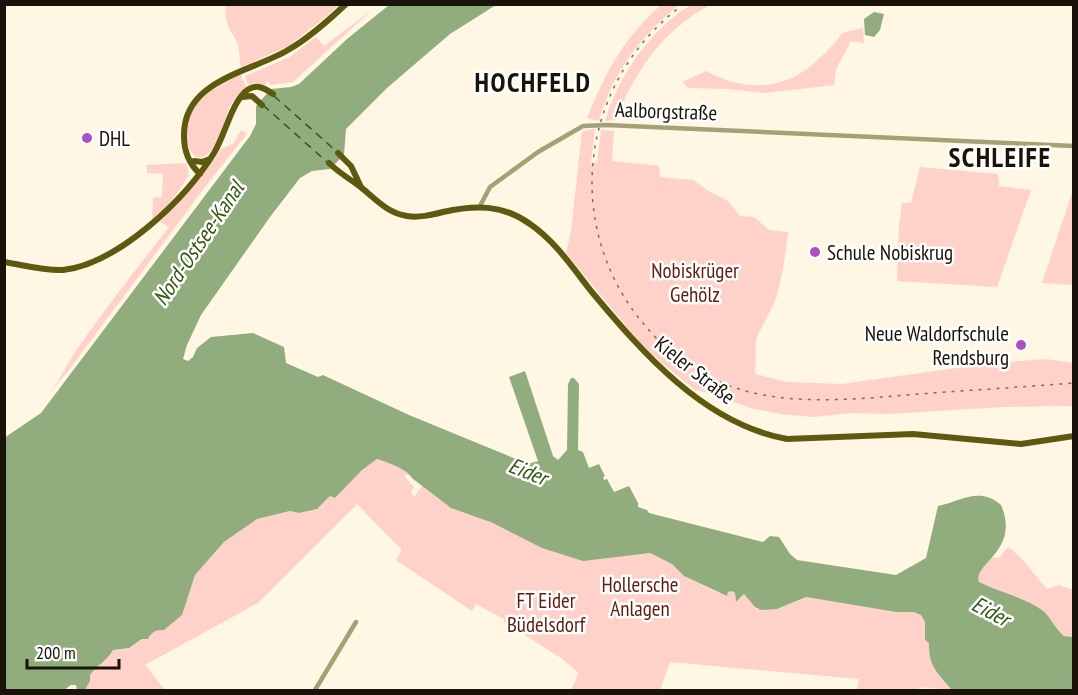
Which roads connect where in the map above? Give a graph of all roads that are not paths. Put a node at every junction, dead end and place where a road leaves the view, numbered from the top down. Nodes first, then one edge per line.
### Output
1 (346, 4) edge
2 (271, 93) dead end
3 (239, 99) junction
4 (261, 103) dead end
5 (1074, 146) edge
6 (186, 152) junction
7 (338, 153) dead end
8 (211, 159) junction
9 (194, 161) junction
10 (331, 166) dead end
11 (201, 172) junction
12 (361, 187) junction
13 (480, 206) junction
14 (4, 262) edge
15 (1074, 436) edge
16 (356, 622) dead end
17 (315, 690) edge

1 - 6 main road
2 - 3 main road
3 - 4 main road
3 - 8 main road
5 - 13 street, Aalborgstraße
6 - 9 main road
6 - 11 main road
7 - 12 main road, Kieler Straße
8 - 9 main road
8 - 11 main road
9 - 11 main road
10 - 12 main road, Kieler Straße
11 - 14 main road
12 - 13 main road, Kieler Straße
13 - 15 main road, Kieler Straße
16 - 17 street

